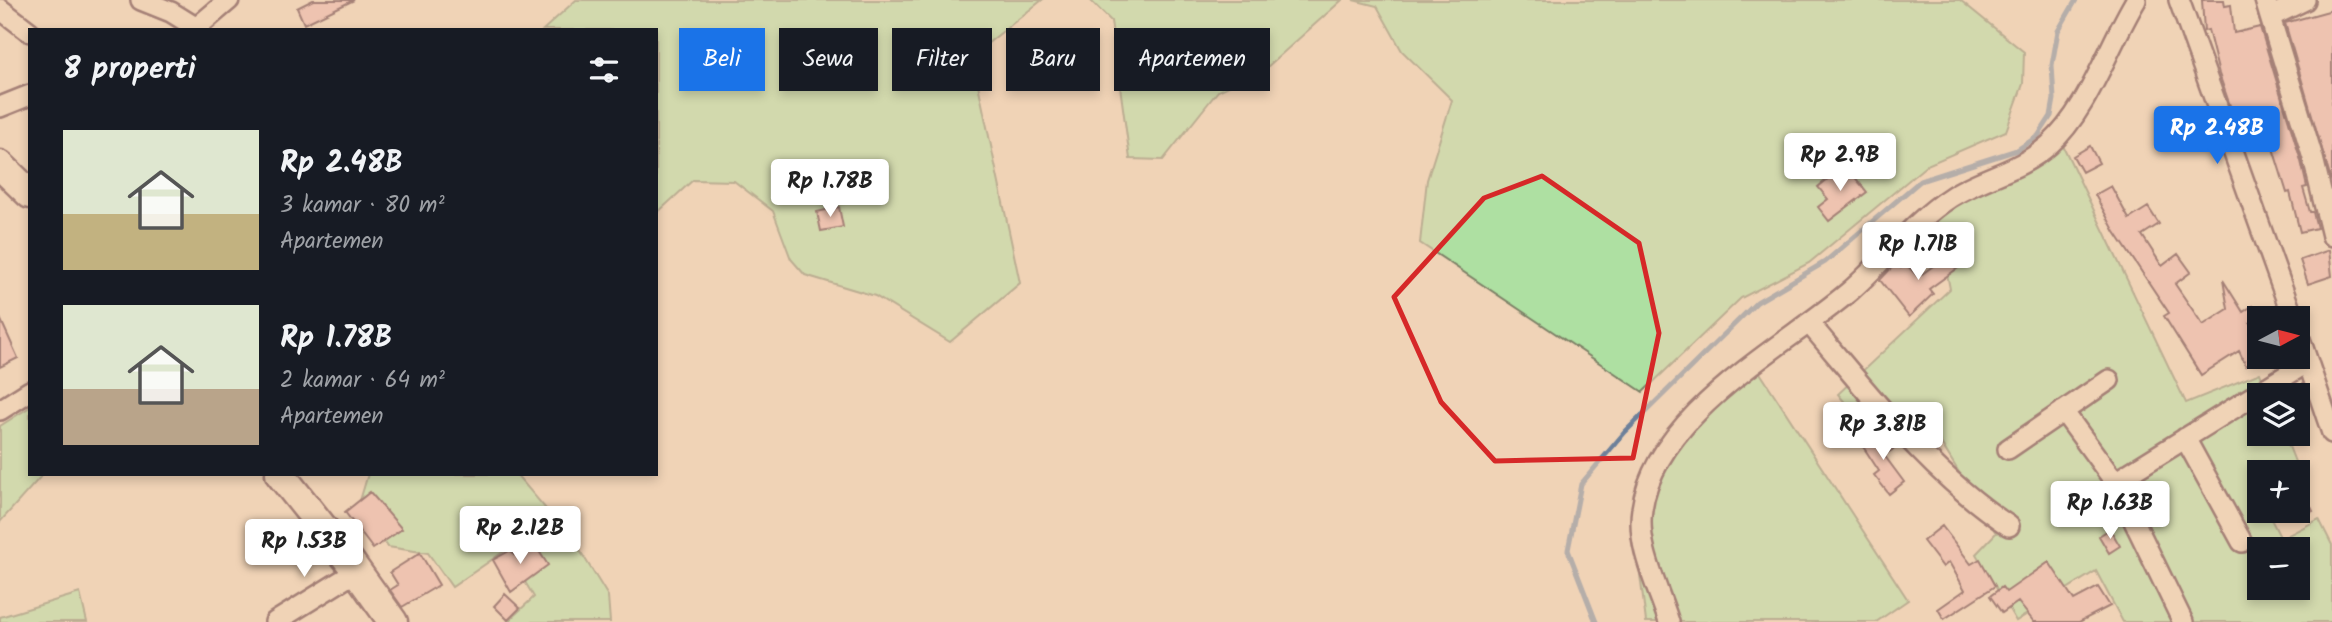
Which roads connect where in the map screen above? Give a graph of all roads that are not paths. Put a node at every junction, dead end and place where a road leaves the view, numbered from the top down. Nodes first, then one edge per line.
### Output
1 (141, 0) edge
2 (229, 0) edge
3 (2136, 0) edge
4 (2179, 0) edge
5 (2305, 0) edge
6 (2267, 8) edge
7 (0, 9) edge
8 (196, 28) edge
9 (199, 28) edge
10 (28, 30) edge
11 (28, 96) edge
12 (0, 107) edge
13 (0, 165) edge
14 (28, 192) edge
15 (2332, 236) edge
16 (2289, 306) edge
17 (1809, 323) junction
18 (2310, 368) edge
19 (2297, 369) edge
20 (2109, 380) dead end
21 (28, 392) edge
22 (0, 410) edge
23 (2063, 411) junction
24 (2332, 433) edge
25 (2185, 439) junction
26 (2008, 449) dead end
27 (283, 476) edge
28 (2115, 482) junction
29 (2009, 526) dead end
30 (2242, 542) dead end
31 (357, 571) junction
32 (275, 622) edge
33 (393, 622) edge
34 (1669, 622) edge
35 (2183, 622) edge

1 - 8 street
2 - 9 street
3 - 17 street
4 - 16 street
5 - 6 street
6 - 15 street
7 - 10 street
11 - 12 street
13 - 14 highway
17 - 29 street
17 - 34 street
18 - 24 street
19 - 25 street
20 - 23 street
21 - 22 street
23 - 26 street
23 - 28 street
25 - 28 street
25 - 30 street
27 - 31 highway
28 - 35 street
31 - 32 street
31 - 33 highway

